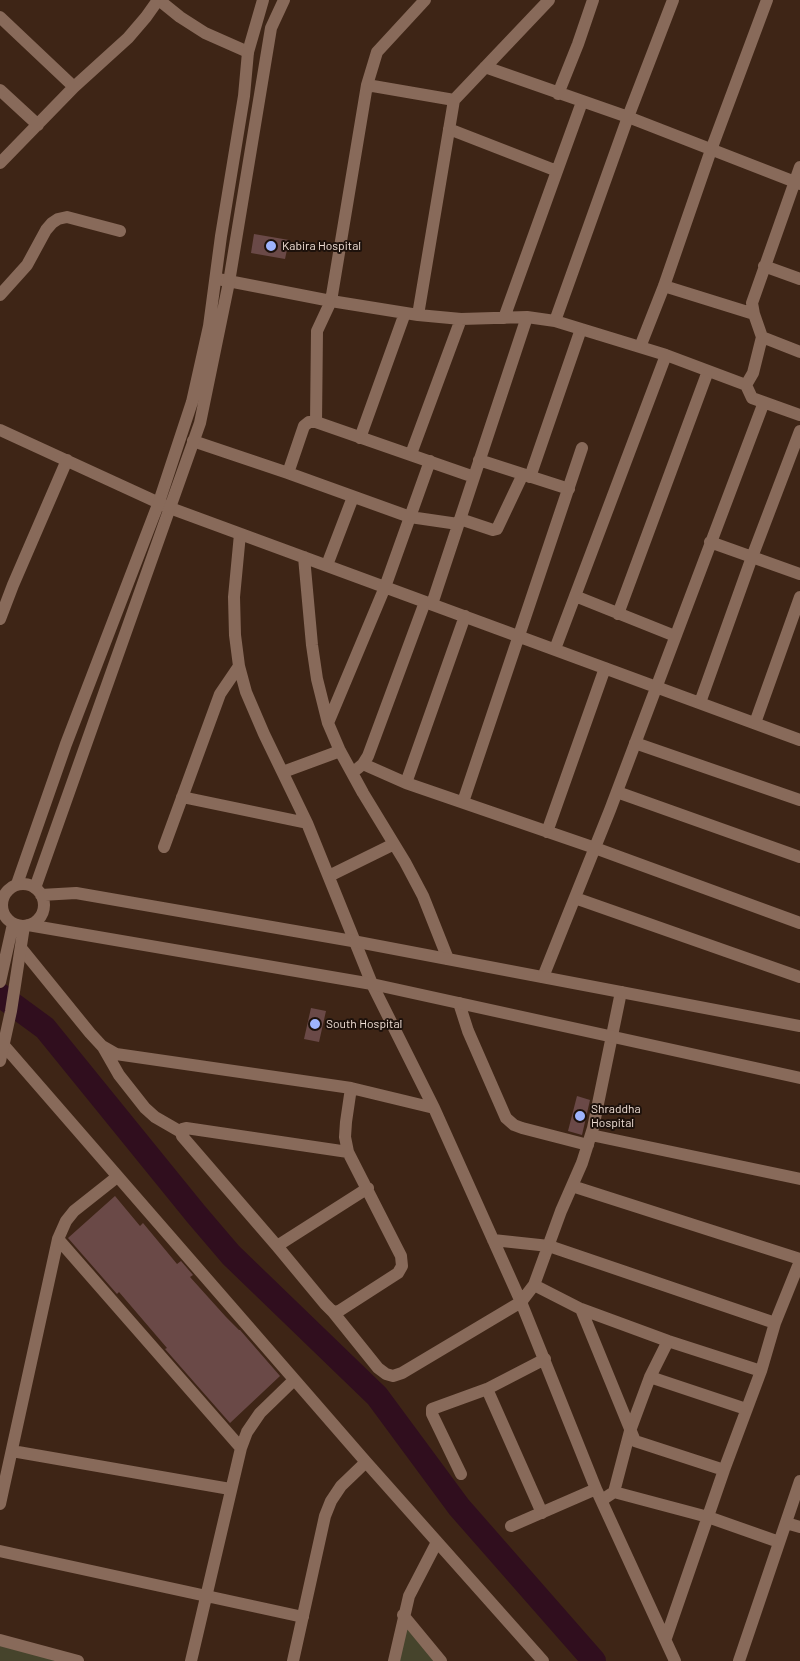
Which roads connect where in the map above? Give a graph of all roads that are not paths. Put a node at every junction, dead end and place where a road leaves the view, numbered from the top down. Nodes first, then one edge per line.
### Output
1 (158, 0) edge
2 (264, 0) edge
3 (284, 0) edge
4 (425, 0) edge
5 (549, 0) edge
6 (593, 0) edge
7 (673, 0) edge
8 (767, 0) edge
9 (0, 18) edge
10 (248, 52) junction
11 (484, 67) junction
12 (367, 85) junction
13 (74, 87) junction
14 (0, 90) edge
15 (558, 94) junction
16 (454, 100) junction
17 (582, 102) junction
18 (628, 117) junction
19 (38, 125) junction
20 (449, 129) junction
21 (711, 150) junction
22 (1, 159) edge
23 (800, 166) edge
24 (558, 171) junction
25 (797, 183) edge
26 (120, 231) dead end
27 (764, 266) junction
28 (215, 278) junction
29 (800, 279) edge
30 (229, 282) junction
31 (664, 286) junction
32 (0, 295) edge
33 (331, 301) junction
34 (405, 313) junction
35 (754, 314) junction
36 (418, 315) junction
37 (527, 317) junction
38 (504, 318) junction
39 (461, 319) junction
40 (555, 322) junction
41 (581, 329) junction
42 (762, 337) junction
43 (640, 347) junction
44 (800, 352) edge
45 (666, 355) junction
46 (708, 371) junction
47 (746, 384) junction
48 (764, 402) junction
49 (800, 415) edge
50 (316, 422) junction
51 (0, 430) edge
52 (800, 431) edge
53 (360, 438) junction
54 (194, 441) junction
55 (582, 448) dead end
56 (411, 454) junction
57 (67, 460) junction
58 (479, 460) junction
59 (430, 461) junction
60 (288, 472) junction
61 (526, 475) junction
62 (474, 477) junction
63 (569, 489) junction
64 (353, 497) junction
65 (164, 505) junction
66 (410, 517) junction
67 (459, 521) junction
68 (240, 534) junction
69 (710, 542) junction
70 (304, 557) junction
71 (752, 557) junction
72 (327, 565) junction
73 (800, 574) edge
74 (6, 584) edge
75 (385, 587) junction
76 (575, 596) junction
77 (800, 597) edge
78 (428, 603) junction
79 (618, 614) junction
80 (465, 616) junction
81 (0, 618) edge
82 (519, 636) junction
83 (675, 636) junction
84 (555, 650) junction
85 (239, 666) junction
86 (605, 668) junction
87 (656, 687) junction
88 (699, 703) junction
89 (328, 723) junction
90 (755, 723) junction
91 (800, 740) edge
92 (634, 743) junction
93 (340, 751) junction
94 (358, 768) junction
95 (283, 772) junction
96 (406, 783) junction
97 (616, 792) junction
98 (182, 797) junction
99 (800, 800) edge
100 (463, 802) junction
101 (307, 823) junction
102 (547, 832) junction
103 (394, 844) junction
104 (164, 847) dead end
105 (595, 848) junction
106 (800, 857) edge
107 (328, 876) junction
108 (17, 884) junction
109 (38, 891) junction
110 (2, 896) edge
111 (575, 898) junction
112 (1, 911) edge
113 (800, 922) edge
114 (22, 925) junction
115 (355, 942) junction
116 (21, 948) junction
117 (448, 959) junction
118 (543, 977) junction
119 (800, 977) edge
120 (0, 982) edge
121 (372, 984) junction
122 (621, 992) junction
123 (459, 1003) junction
124 (799, 1024) edge
125 (613, 1037) junction
126 (2, 1043) edge
127 (102, 1046) junction
128 (0, 1061) edge
129 (800, 1078) edge
130 (351, 1088) junction
131 (434, 1108) junction
132 (181, 1132) junction
133 (589, 1140) junction
134 (348, 1152) junction
135 (118, 1177) junction
136 (800, 1179) edge
137 (572, 1186) junction
138 (368, 1188) junction
139 (58, 1239) junction
140 (493, 1240) junction
141 (277, 1246) junction
142 (549, 1246) junction
143 (800, 1260) edge
144 (534, 1285) junction
145 (521, 1302) junction
146 (581, 1309) junction
147 (333, 1312) junction
148 (775, 1323) junction
149 (668, 1341) junction
150 (545, 1359) junction
151 (761, 1371) junction
152 (650, 1377) junction
153 (294, 1380) junction
154 (487, 1389) junction
155 (746, 1409) junction
156 (630, 1431) junction
157 (241, 1448) junction
158 (12, 1451) junction
159 (366, 1462) junction
160 (724, 1470) junction
161 (461, 1474) dead end
162 (800, 1481) edge
163 (230, 1489) junction
164 (614, 1492) junction
165 (599, 1495) junction
166 (0, 1504) edge
167 (542, 1513) junction
168 (708, 1517) junction
169 (786, 1523) junction
170 (511, 1526) dead end
171 (800, 1527) edge
172 (437, 1542) junction
173 (779, 1542) junction
174 (0, 1551) edge
175 (205, 1596) junction
176 (404, 1615) junction
177 (303, 1617) junction
178 (666, 1638) junction
179 (0, 1640) edge
180 (78, 1661) edge
181 (191, 1661) edge
182 (294, 1661) edge
183 (394, 1661) edge
184 (441, 1661) edge
185 (543, 1661) edge
186 (675, 1661) edge
187 (739, 1661) edge

1 - 10 street
1 - 13 street
2 - 10 street
3 - 30 street
4 - 12 street
5 - 11 street
6 - 15 street
7 - 18 street
8 - 21 street
9 - 13 street
10 - 28 street
11 - 15 street
11 - 16 street
12 - 16 street
12 - 33 street
13 - 19 street
14 - 19 street
15 - 17 street
16 - 20 street
17 - 18 street
17 - 24 street
18 - 21 street
18 - 40 street
19 - 22 street
20 - 24 street
20 - 36 street
21 - 25 street
21 - 31 street
23 - 25 street
24 - 38 street
25 - 27 street
26 - 32 street
27 - 29 street
27 - 35 street
28 - 30 street
28 - 65 street
30 - 33 street
30 - 54 street
31 - 35 street
31 - 43 street
33 - 34 street
33 - 50 street
34 - 36 street
34 - 53 street
35 - 42 street
36 - 39 street
37 - 38 street
37 - 40 street
37 - 58 street
38 - 39 street
39 - 56 street
40 - 41 street
41 - 43 street
41 - 61 street
42 - 44 street
42 - 47 street
43 - 45 street
45 - 46 street
45 - 76 street
46 - 47 street
46 - 79 street
47 - 48 street
48 - 49 street
48 - 69 street
50 - 53 street
50 - 60 street
51 - 57 street
52 - 71 street
53 - 56 street
54 - 60 street
54 - 65 street
55 - 63 street
56 - 59 street
57 - 65 street
57 - 74 street
58 - 61 street
58 - 62 street
59 - 62 street
59 - 66 street
60 - 64 street
61 - 63 street
61 - 67 street
62 - 67 street
63 - 82 street
64 - 66 street
64 - 72 street
65 - 68 street
65 - 108 street
65 - 109 street
66 - 67 street
66 - 75 street
67 - 78 street
68 - 70 street
68 - 85 street
69 - 71 street
69 - 83 street
70 - 72 street
70 - 89 street
71 - 73 street
71 - 88 street
72 - 75 street
74 - 81 street
75 - 78 street
75 - 89 street
76 - 79 street
76 - 84 street
77 - 90 street
78 - 80 street
78 - 94 street
79 - 83 street
80 - 82 street
80 - 96 street
82 - 84 street
82 - 100 street
83 - 87 street
84 - 86 street
85 - 95 street
85 - 98 street
86 - 87 street
86 - 102 street
87 - 88 street
87 - 92 street
88 - 90 street
89 - 93 street
90 - 91 street
92 - 97 street
92 - 99 street
93 - 94 street
93 - 95 street
94 - 96 street
94 - 103 street
95 - 101 street
96 - 100 street
97 - 105 street
97 - 106 street
98 - 101 street
98 - 104 street
100 - 102 street
101 - 107 street
102 - 105 street
103 - 107 street
103 - 117 street
105 - 111 street
105 - 113 street
107 - 115 street
108 - 109 street
108 - 110 street
109 - 114 street
109 - 115 street
110 - 112 street
111 - 118 street
111 - 119 street
112 - 114 street
114 - 116 street
114 - 120 street
114 - 121 street
115 - 117 street
115 - 121 street
116 - 126 street
116 - 127 street
117 - 118 street
118 - 122 street
121 - 123 street
121 - 131 street
122 - 124 street
122 - 125 street
123 - 125 street
123 - 133 street
125 - 129 street
125 - 133 street
126 - 128 street
126 - 135 street
127 - 130 street
127 - 132 street
130 - 131 street
130 - 134 street
131 - 140 street
132 - 134 street
132 - 141 street
133 - 136 street
133 - 137 street
134 - 138 street
135 - 139 street
135 - 153 street
137 - 142 street
137 - 143 street
138 - 141 street
138 - 147 street
139 - 157 street
139 - 158 street
140 - 142 street
140 - 145 street
141 - 147 street
142 - 144 street
142 - 148 street
143 - 148 street
144 - 145 street
144 - 146 street
145 - 147 street
145 - 150 street
146 - 149 street
146 - 156 street
148 - 151 street
149 - 151 street
149 - 152 street
150 - 154 street
150 - 165 street
151 - 155 street
152 - 155 street
152 - 156 street
153 - 157 street
153 - 159 street
154 - 161 street
154 - 167 street
155 - 160 street
156 - 160 street
156 - 164 street
157 - 163 street
158 - 163 street
158 - 166 street
159 - 172 street
159 - 177 street
160 - 168 street
162 - 169 street
163 - 175 street
164 - 165 street
164 - 168 street
165 - 167 street
165 - 178 street
167 - 170 street
168 - 173 street
168 - 178 street
169 - 171 street
169 - 173 street
172 - 176 street
172 - 185 street
173 - 187 street
174 - 175 street
175 - 177 street
175 - 181 street
176 - 183 street
176 - 184 street
177 - 182 street
178 - 186 street
179 - 180 street

